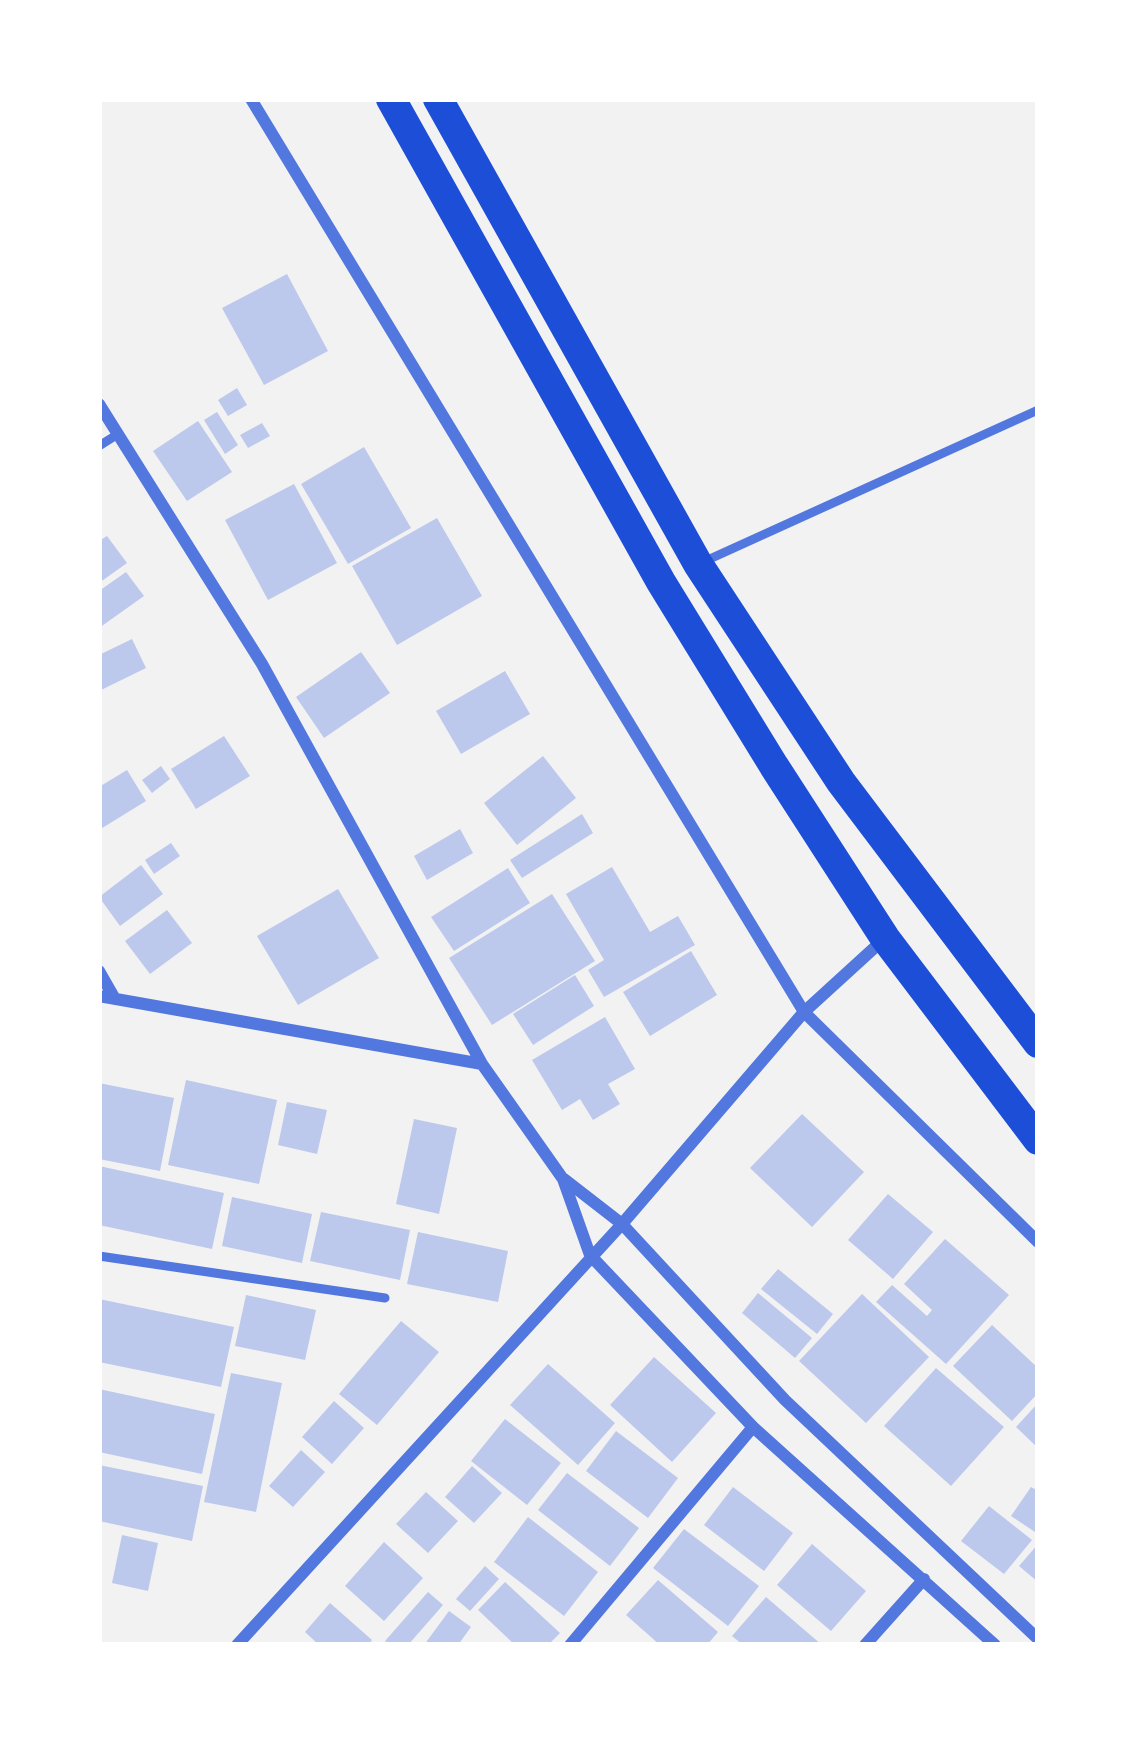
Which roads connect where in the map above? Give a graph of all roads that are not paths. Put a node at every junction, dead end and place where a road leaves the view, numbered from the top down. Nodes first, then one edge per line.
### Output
1 (251, 99) edge
2 (391, 99) edge
3 (438, 99) edge
4 (99, 404) edge
5 (1038, 410) edge
6 (118, 434) junction
7 (99, 446) edge
8 (698, 564) junction
9 (885, 938) junction
10 (99, 971) edge
11 (99, 996) edge
12 (116, 1000) junction
13 (804, 1012) junction
14 (1038, 1043) edge
15 (482, 1064) junction
16 (1038, 1140) edge
17 (563, 1179) junction
18 (622, 1224) junction
19 (1038, 1242) edge
20 (590, 1255) junction
21 (99, 1256) edge
22 (386, 1298) dead end
23 (753, 1427) junction
24 (924, 1579) junction
25 (1038, 1639) edge
26 (236, 1645) edge
27 (570, 1645) edge
28 (865, 1645) edge
29 (995, 1645) edge

1 - 13 street
2 - 9 highway
3 - 8 highway
4 - 6 street
5 - 8 lane
6 - 7 lane
6 - 15 street
8 - 14 highway
9 - 13 street
9 - 16 highway
10 - 12 street
11 - 12 street
12 - 15 street
13 - 18 street
13 - 19 street
15 - 17 street
17 - 18 street
17 - 20 street
18 - 20 street
18 - 25 street
20 - 23 street
20 - 26 street
21 - 22 lane
23 - 24 street
23 - 27 street
24 - 28 street
24 - 29 street

